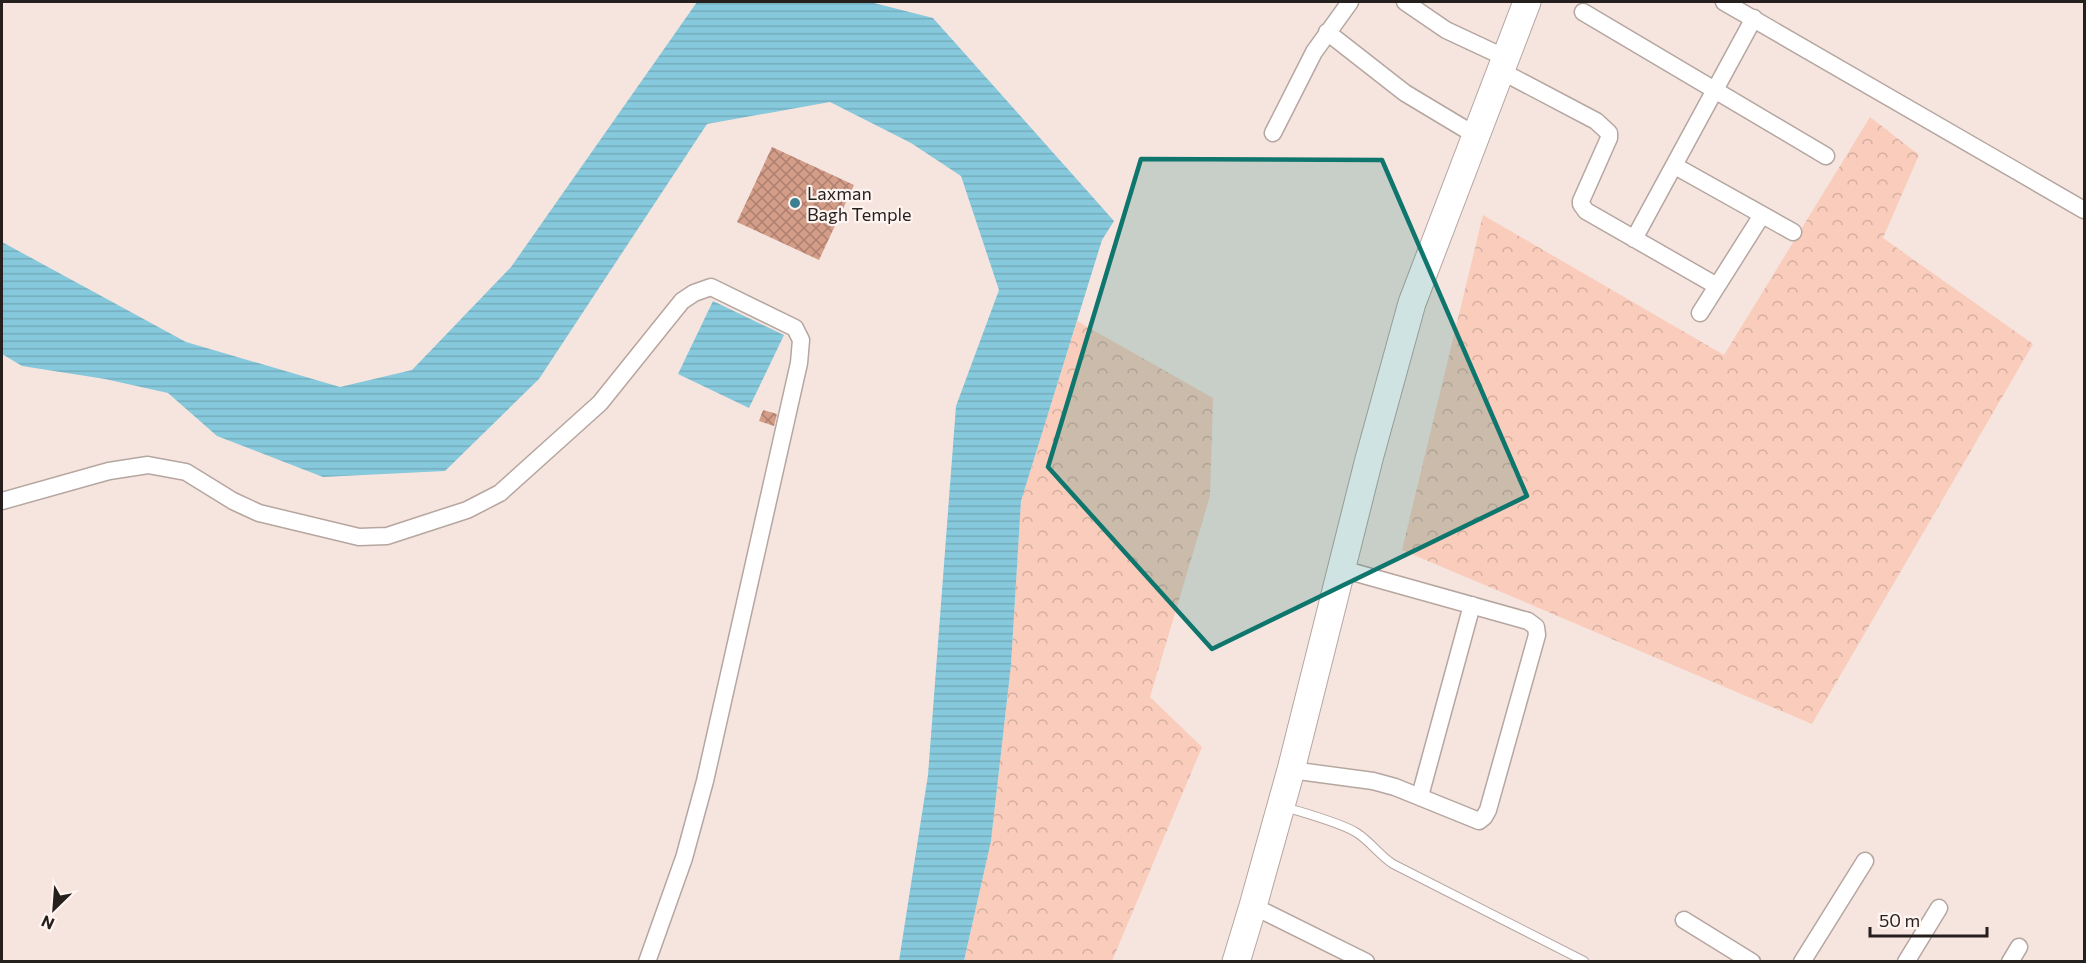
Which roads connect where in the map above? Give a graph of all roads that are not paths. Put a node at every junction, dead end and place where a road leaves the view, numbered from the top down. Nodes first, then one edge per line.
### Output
1 (1350, 2) edge
2 (1405, 2) edge
3 (1527, 2) edge
4 (1724, 2) edge
5 (1583, 12) dead end
6 (1754, 18) junction
7 (1327, 32) junction
8 (1504, 65) junction
9 (1715, 91) junction
10 (1273, 133) dead end
11 (1475, 135) junction
12 (1826, 156) dead end
13 (1675, 166) junction
14 (2085, 210) edge
15 (1762, 215) junction
16 (1793, 232) dead end
17 (1634, 239) junction
18 (1717, 286) junction
19 (1700, 312) dead end
20 (2, 501) edge
21 (1342, 569) junction
22 (1472, 605) junction
23 (1291, 770) junction
24 (1420, 796) junction
25 (1281, 805) junction
26 (1864, 861) dead end
27 (1253, 906) junction
28 (1939, 908) dead end
29 (1683, 920) dead end
30 (1584, 961) edge
31 (646, 962) edge
32 (1236, 962) edge
33 (1366, 962) edge
34 (1752, 962) edge
35 (1802, 962) edge
36 (1906, 962) edge

1 - 7 street
2 - 8 street
3 - 8 main road
4 - 6 street
5 - 9 street
6 - 9 street
6 - 14 street
7 - 10 street
7 - 11 street
8 - 11 main road
8 - 17 street
9 - 12 street
9 - 13 street
11 - 21 main road
13 - 15 street
13 - 17 street
15 - 16 street
15 - 18 street
17 - 18 street
18 - 19 street
20 - 31 street
21 - 22 street
21 - 23 main road
22 - 24 street
22 - 24 street
23 - 24 street
23 - 25 main road
25 - 27 main road
25 - 30 lane
26 - 35 street
27 - 32 main road
27 - 33 street
28 - 36 street
29 - 34 street

